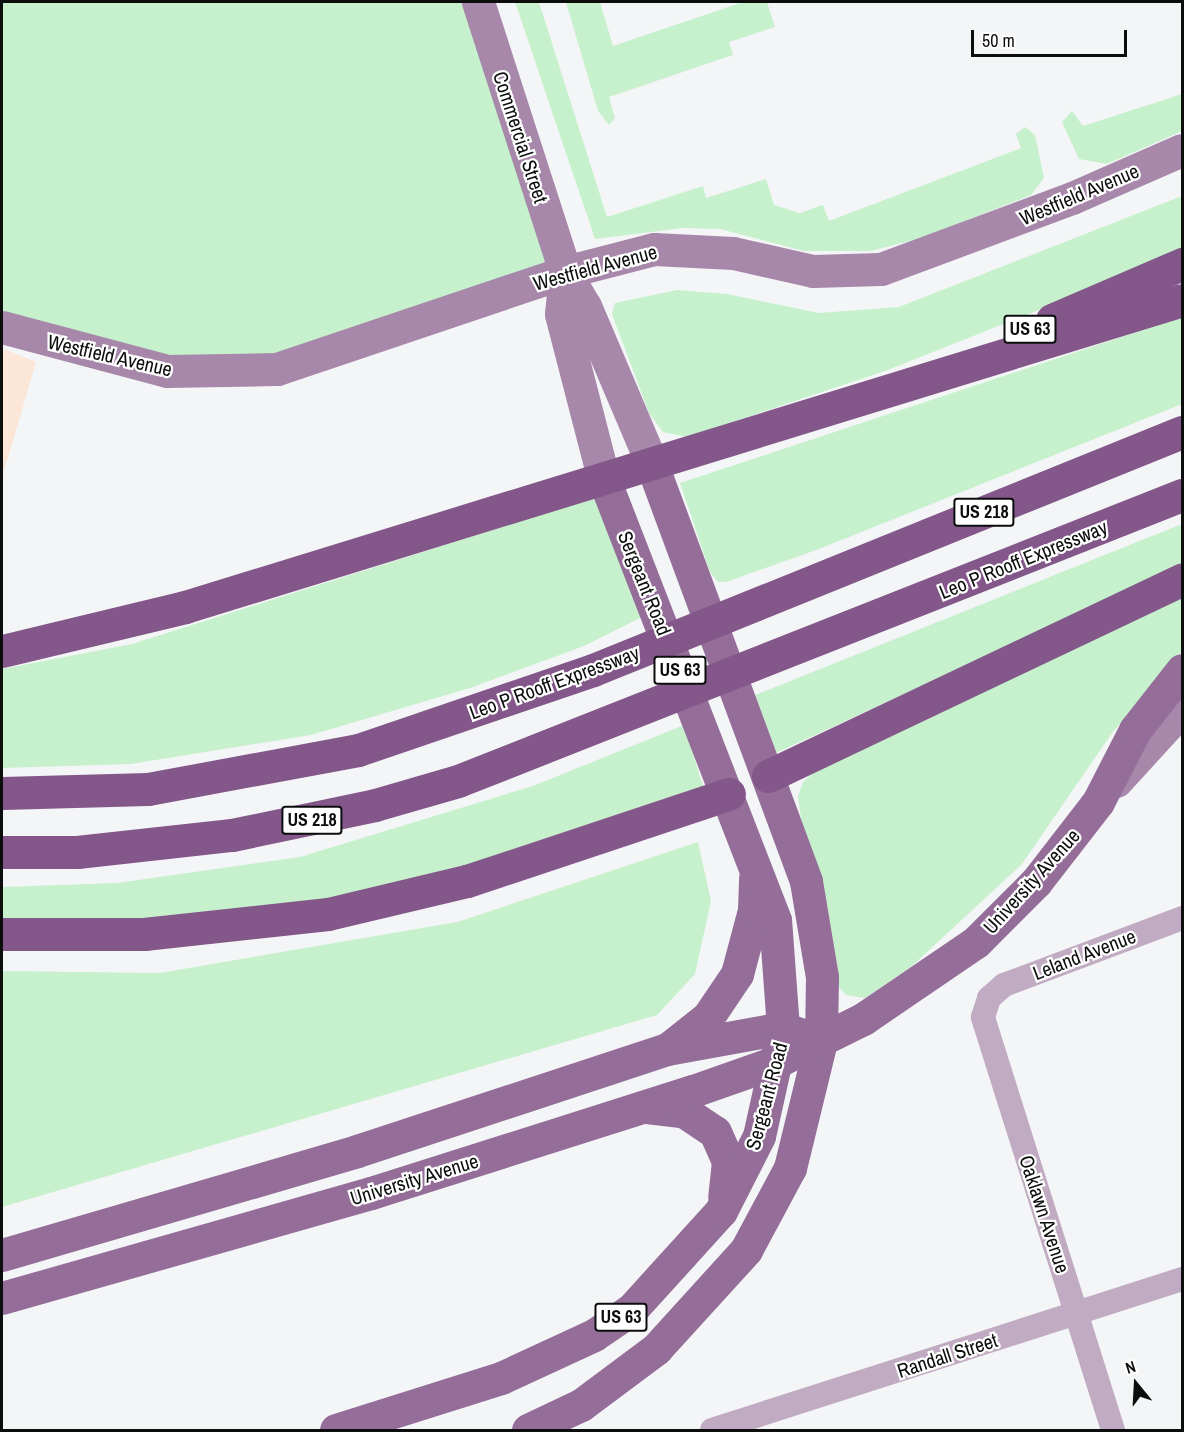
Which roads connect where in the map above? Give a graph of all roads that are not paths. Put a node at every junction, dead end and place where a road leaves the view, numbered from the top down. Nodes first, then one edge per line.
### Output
1 (478, 2) edge
2 (1182, 150) edge
3 (1182, 264) edge
4 (565, 272) junction
5 (1182, 300) edge
6 (2, 327) edge
7 (877, 393) junction
8 (1182, 432) edge
9 (652, 464) junction
10 (604, 480) junction
11 (1182, 495) edge
12 (1182, 579) edge
13 (2, 651) edge
14 (1182, 670) edge
15 (1182, 709) edge
16 (1168, 731) edge
17 (768, 776) junction
18 (2, 793) edge
19 (729, 794) junction
20 (1098, 802) junction
21 (2, 852) edge
22 (755, 861) junction
23 (1182, 918) edge
24 (2, 934) edge
25 (989, 998) joint
26 (783, 1028) junction
27 (821, 1041) junction
28 (667, 1049) junction
29 (778, 1061) junction
30 (642, 1107) junction
31 (721, 1211) junction
32 (2, 1255) edge
33 (1182, 1279) edge
34 (2, 1298) edge
35 (1076, 1313) junction
36 (751, 1425) edge
37 (336, 1431) edge
38 (528, 1431) edge
39 (712, 1431) edge
40 (1113, 1431) edge

1 - 4 street, Commercial Street
2 - 4 street, Westfield Avenue
3 - 7 highway, US 63
4 - 6 street, Westfield Avenue
4 - 9 street
4 - 10 street
5 - 7 highway
7 - 9 highway, US 63
8 - 18 highway, Leo P Rooff Expressway / US 218
9 - 10 highway, US 63
9 - 17 main road, Sergeant Road
10 - 13 highway
10 - 19 main road, Sergeant Road / US 63
11 - 21 highway, Leo P Rooff Expressway / US 218
12 - 17 highway
14 - 20 main road
15 - 16 street, University Avenue
16 - 20 street, University Avenue
17 - 19 main road
17 - 27 main road, Sergeant Road
19 - 22 main road, Sergeant Road / US 63
19 - 24 highway
20 - 27 main road, University Avenue
22 - 26 main road, Sergeant Road / US 63
22 - 28 main road
23 - 25 street, Leland Avenue
25 - 35 street, Oaklawn Avenue
26 - 27 main road
26 - 28 main road
26 - 29 main road, Sergeant Road / US 63
27 - 29 main road, University Avenue
27 - 38 main road, Sergeant Road / US 63
28 - 32 main road
29 - 30 main road, University Avenue
29 - 31 main road, Sergeant Road / US 63
30 - 31 main road
30 - 34 main road, University Avenue
31 - 37 main road, Sergeant Road / US 63
33 - 35 street, Randall Street
35 - 36 street, Randall Street
35 - 40 street, Oaklawn Avenue
36 - 39 street, Randall Street

